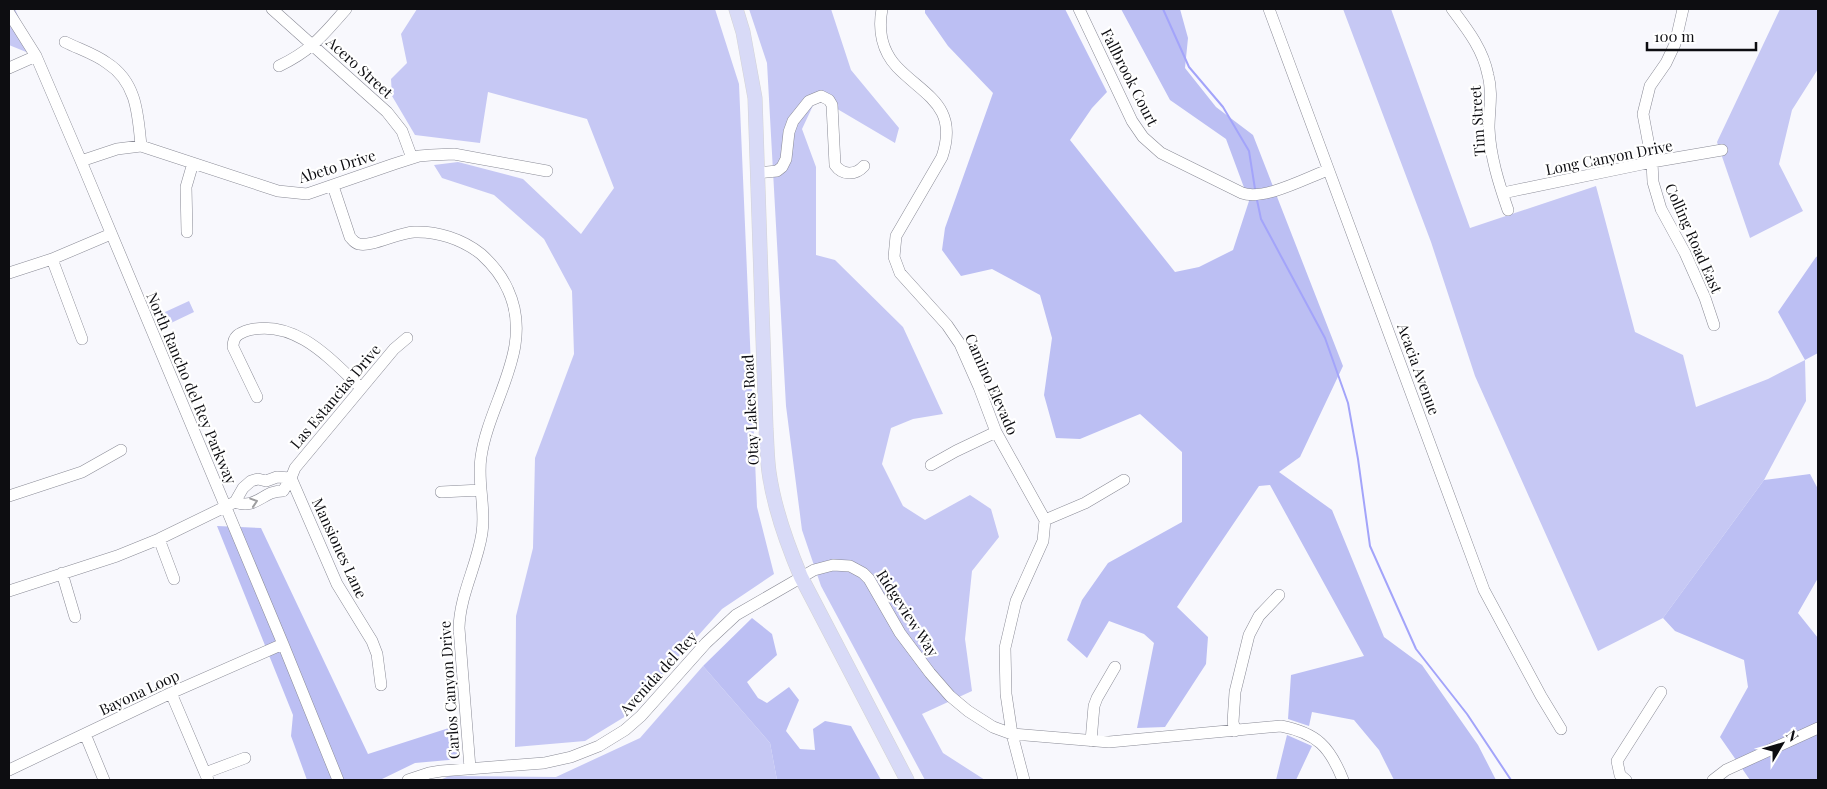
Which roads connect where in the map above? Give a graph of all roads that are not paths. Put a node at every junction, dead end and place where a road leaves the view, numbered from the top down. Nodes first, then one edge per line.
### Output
1 (272, 9) edge
2 (346, 9) edge
3 (736, 9) edge
4 (882, 9) edge
5 (1079, 9) edge
6 (1269, 9) edge
7 (1452, 9) edge
8 (1683, 9) edge
9 (9, 13) edge
10 (65, 42) dead end
11 (313, 45) junction
12 (36, 56) junction
13 (279, 66) dead end
14 (9, 68) edge
15 (141, 146) junction
16 (1722, 150) dead end
17 (412, 158) junction
18 (82, 161) junction
19 (1652, 162) junction
20 (193, 163) junction
21 (864, 166) dead end
22 (548, 170) dead end
23 (1328, 170) junction
24 (758, 173) junction
25 (333, 186) junction
26 (1503, 194) junction
27 (1508, 210) dead end
28 (187, 232) dead end
29 (111, 234) junction
30 (52, 259) junction
31 (9, 273) edge
32 (1714, 324) dead end
33 (407, 338) dead end
34 (82, 339) dead end
35 (361, 388) junction
36 (257, 398) dead end
37 (996, 432) junction
38 (121, 450) dead end
39 (931, 465) dead end
40 (291, 478) junction
41 (1124, 480) dead end
42 (266, 481) junction
43 (481, 490) junction
44 (441, 492) dead end
45 (271, 493) junction
46 (9, 496) edge
47 (231, 504) junction
48 (1045, 520) junction
49 (159, 538) junction
50 (62, 573) junction
51 (801, 577) junction
52 (174, 579) dead end
53 (9, 591) edge
54 (1279, 594) dead end
55 (75, 617) dead end
56 (283, 644) junction
57 (1115, 667) dead end
58 (380, 686) dead end
59 (1661, 692) dead end
60 (171, 693) junction
61 (1818, 728) edge
62 (1561, 729) dead end
63 (1235, 731) junction
64 (86, 734) junction
65 (1012, 734) junction
66 (1091, 741) junction
67 (245, 758) dead end
68 (470, 768) junction
69 (9, 770) edge
70 (207, 777) edge
71 (104, 780) edge
72 (338, 780) edge
73 (408, 780) edge
74 (907, 780) edge
75 (1024, 780) edge
76 (1343, 780) edge
77 (1626, 780) edge
78 (1713, 780) edge

1 - 11 street, Acero Street
2 - 11 street
3 - 24 main road, Otay Lakes Road
4 - 37 street, Camino Elevado
5 - 23 street, Fallbrook Court
6 - 23 street, Acacia Avenue
7 - 26 street, Tim Street
8 - 19 street, Colling Road East
9 - 12 street, North Rancho del Rey Parkway
10 - 15 street
11 - 13 street
11 - 17 street, Acero Street
12 - 14 street
12 - 18 street, North Rancho del Rey Parkway
15 - 18 street, Abeto Drive
15 - 20 street, Abeto Drive
16 - 19 street, Long Canyon Drive
17 - 22 street, Abeto Drive
17 - 25 street, Abeto Drive
18 - 29 street, North Rancho del Rey Parkway
19 - 26 street, Long Canyon Drive
19 - 32 street, Colling Road East
20 - 25 street, Abeto Drive
20 - 28 street
21 - 24 street
23 - 62 street, Acacia Avenue
24 - 51 main road, Otay Lakes Road
25 - 43 street, Carlos Canyon Drive
26 - 27 street, Tim Street
29 - 30 street
29 - 47 street, North Rancho del Rey Parkway
30 - 31 street
30 - 34 street
33 - 35 street, Las Estancias Drive
35 - 36 street
35 - 40 street, Las Estancias Drive
37 - 39 street
37 - 48 street, Camino Elevado
38 - 46 street
40 - 42 street
40 - 45 street, Las Estancias Drive
40 - 58 street, Mansiones Lane
41 - 48 street
42 - 45 street
42 - 47 street
43 - 44 street
43 - 68 street, Carlos Canyon Drive
47 -> 45 street, Las Estancias Drive
47 - 49 street
47 - 56 street, North Rancho del Rey Parkway
48 - 65 street
49 - 50 street
49 - 52 street
50 - 53 street
50 - 55 street
51 - 65 street, Ridgeview Way
51 - 68 street, Avenida del Rey
51 - 74 main road, Otay Lakes Road
54 - 63 street
56 - 60 street, Bayona Loop
56 - 72 street, North Rancho del Rey Parkway
57 - 66 street
59 - 77 street
60 - 64 street, Bayona Loop
60 - 70 street
61 - 78 street
63 - 66 street, Ridgeview Way
63 - 76 street, Ridgeview Way
64 - 69 street, Bayona Loop
64 - 71 street
65 - 66 street, Ridgeview Way
65 - 75 street
67 - 70 street
68 - 73 street, Avenida del Rey

